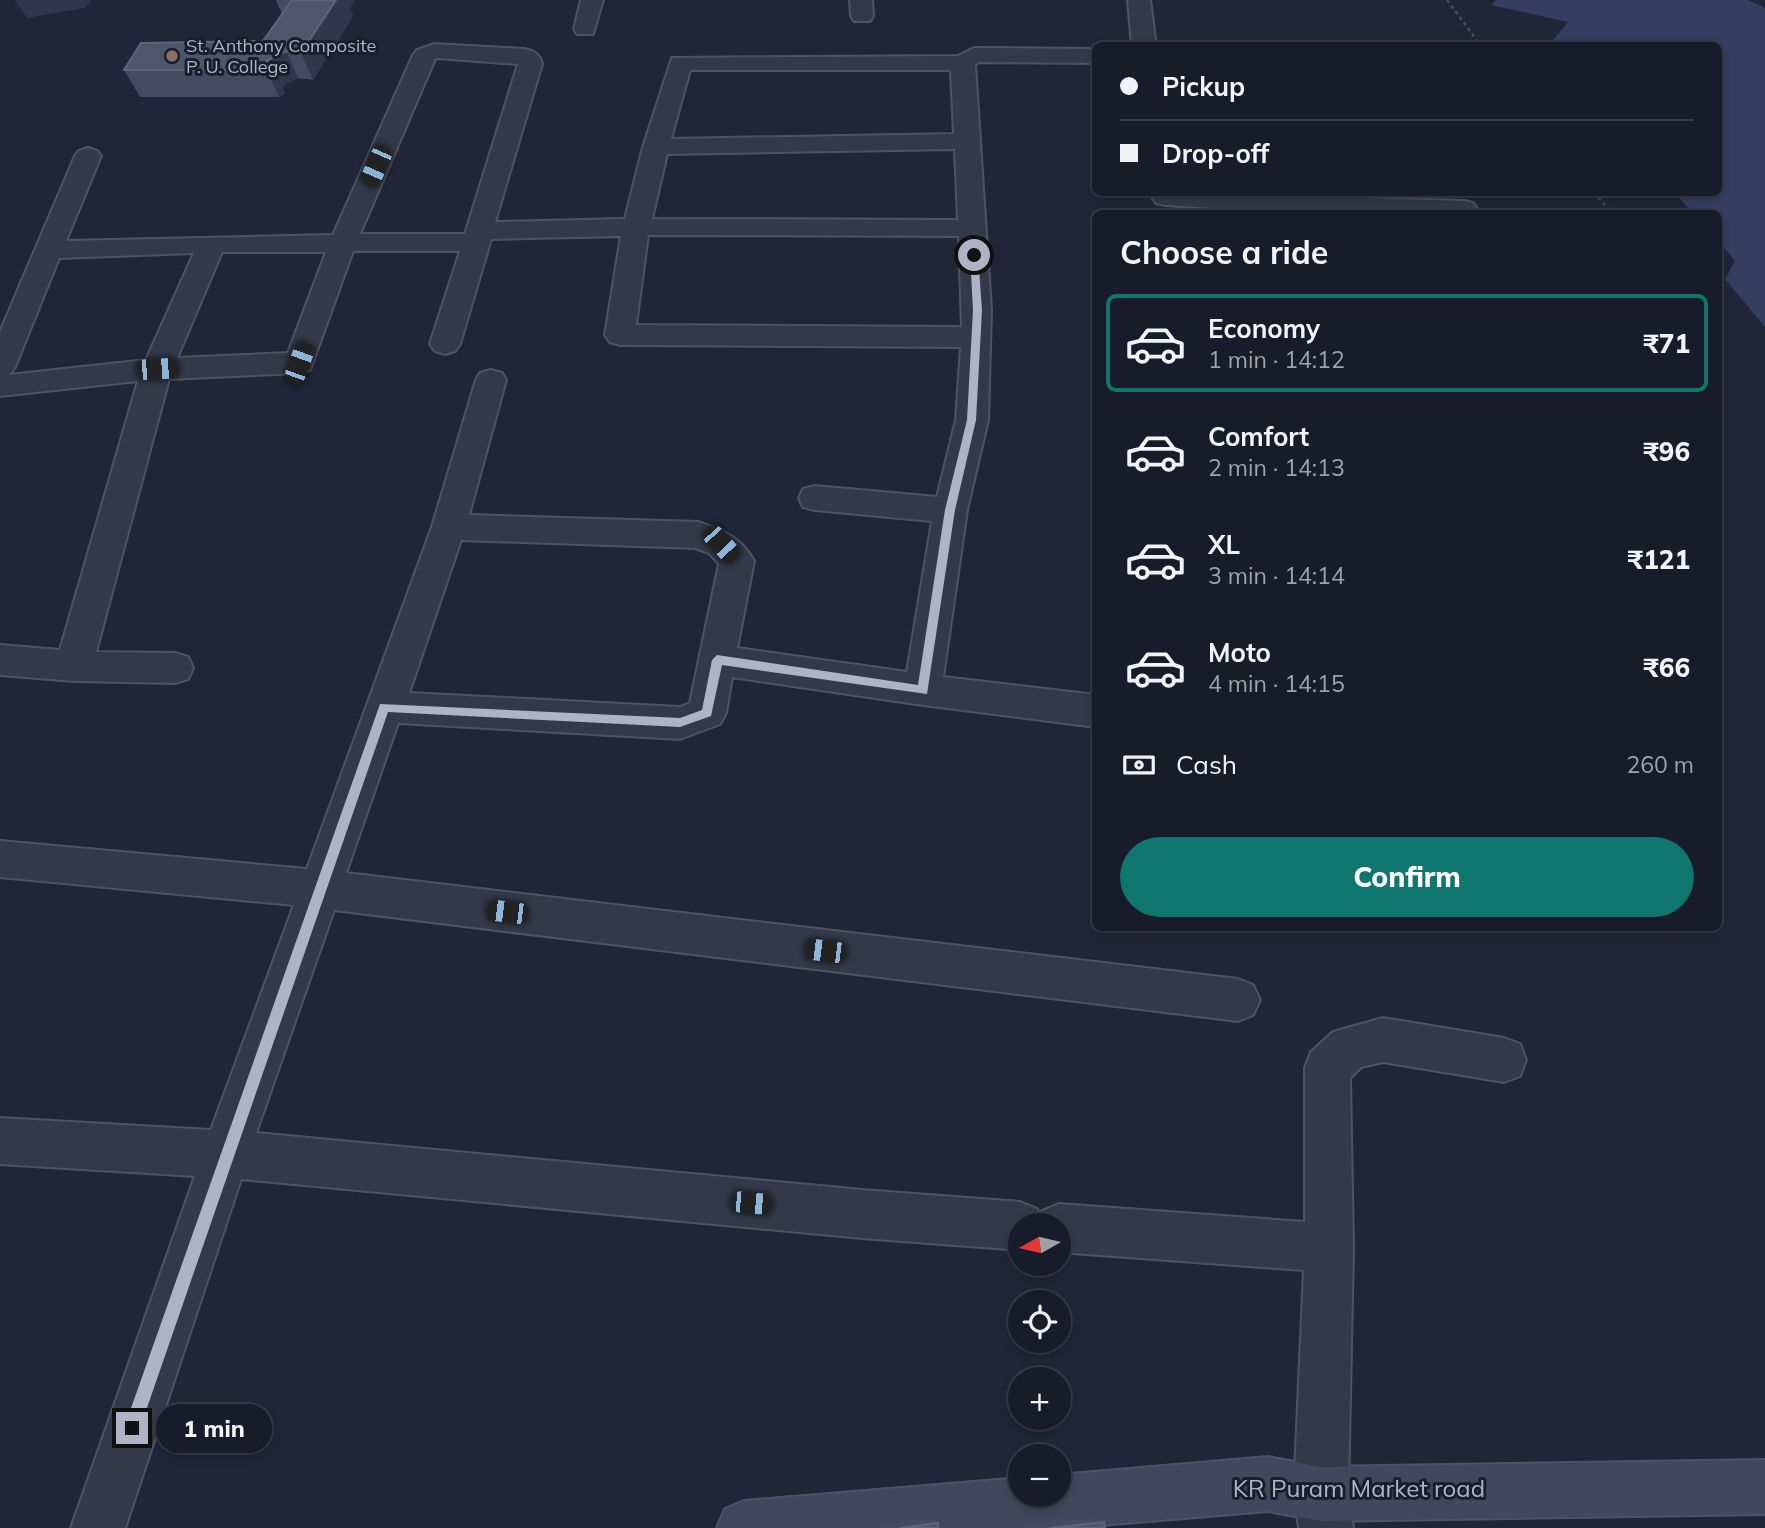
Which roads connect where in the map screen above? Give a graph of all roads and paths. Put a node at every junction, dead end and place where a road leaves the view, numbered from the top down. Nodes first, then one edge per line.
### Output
1 (592, 0) edge
2 (1139, 0) edge
3 (1447, 0) edge
4 (585, 29) dead end
5 (1144, 42) edge
6 (1478, 42) edge
7 (1092, 56) edge
8 (963, 63) junction
9 (969, 141) junction
10 (656, 147) junction
11 (88, 156) dead end
12 (1597, 196) edge
13 (1165, 201) edge
14 (1464, 209) dead end
15 (1333, 210) edge
16 (1609, 210) edge
17 (636, 227) junction
18 (972, 228) junction
19 (478, 236) junction
20 (343, 242) junction
21 (212, 244) junction
22 (48, 250) junction
23 (975, 337) junction
24 (445, 344) dead end
25 (0, 367) edge
26 (157, 369) junction
27 (491, 380) dead end
28 (0, 386) edge
29 (815, 498) dead end
30 (950, 510) junction
31 (449, 527) junction
32 (0, 660) edge
33 (717, 660) junction
34 (74, 666) junction
35 (175, 668) dead end
36 (923, 690) junction
37 (384, 707) junction
38 (1092, 711) edge
39 (0, 859) edge
40 (321, 889) junction
41 (1238, 1000) dead end
42 (1504, 1060) dead end
43 (0, 1141) edge
44 (226, 1154) junction
45 (1008, 1225) edge
46 (1071, 1229) edge
47 (1329, 1248) junction
48 (1765, 1487) edge
49 (1324, 1511) edge
50 (966, 1519) edge
51 (98, 1528) edge
52 (744, 1528) edge

1 - 4 street
2 - 5 street
3 - 6 path
7 - 8 street
8 - 9 street
8 - 10 street
9 - 10 street
9 - 18 street
10 - 17 street
11 - 22 street
12 - 16 path
13 - 15 street
14 - 15 street
17 - 18 street
17 - 19 street
17 - 23 street
18 - 23 street
19 - 20 street
19 - 20 street
19 - 24 street
20 - 21 street
20 - 26 street
21 - 22 street
21 - 26 street
22 - 25 street
23 - 30 street
26 - 28 street
26 - 34 street
27 - 31 street
29 - 30 street
30 - 36 street
31 - 33 street
31 - 37 street
32 - 34 street
33 - 36 street
33 - 37 street
34 - 35 street
36 - 38 street
37 - 40 street
39 - 40 street
40 - 41 street
40 - 44 street
42 - 47 street
43 - 44 street
44 - 45 street
44 - 51 street
46 - 47 street
47 - 49 street
48 - 49 street, KR Puram Market road
49 - 50 street, KR Puram Market road
50 - 52 street, KR Puram Market road

